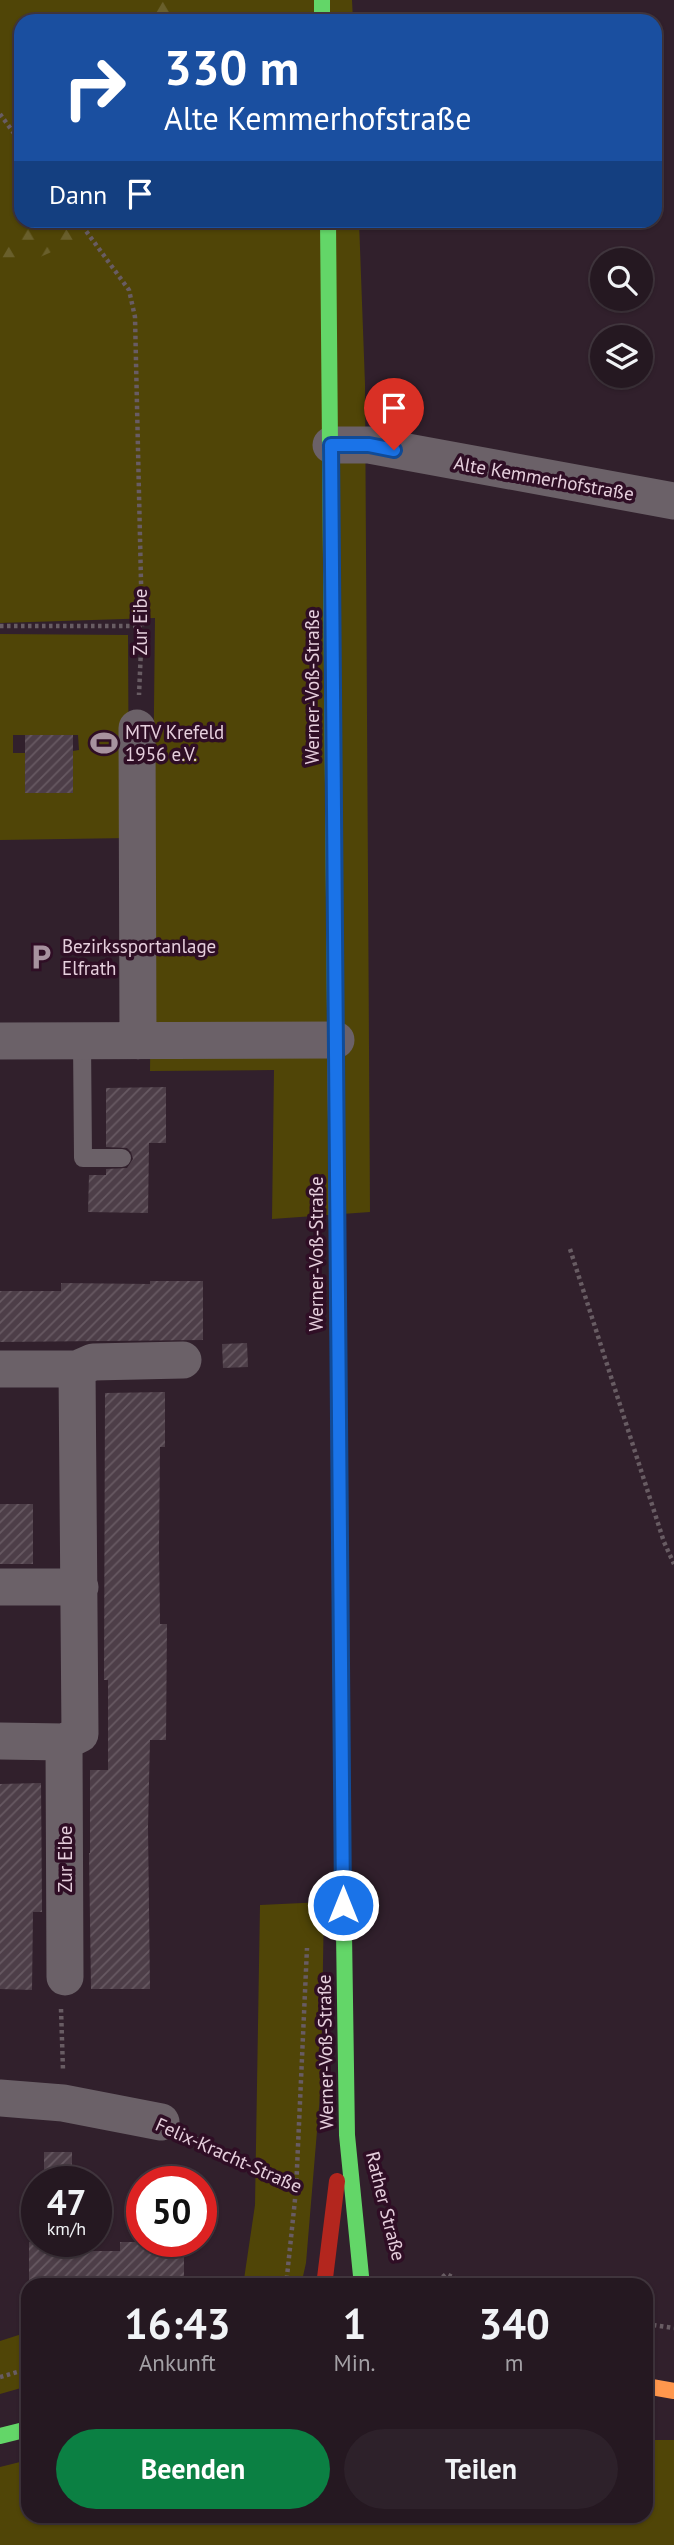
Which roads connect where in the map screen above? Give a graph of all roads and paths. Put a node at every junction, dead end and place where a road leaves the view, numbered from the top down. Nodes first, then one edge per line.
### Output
1 (0, 114) edge
2 (14, 133) edge
3 (84, 228) edge
4 (328, 228) edge
5 (331, 445) junction
6 (674, 501) edge
7 (0, 626) edge
8 (142, 626) junction
9 (138, 728) joint
10 (336, 1040) junction
11 (0, 1041) edge
12 (82, 1041) junction
13 (138, 1041) junction
14 (122, 1158) dead end
15 (570, 1249) dead end
16 (183, 1360) dead end
17 (0, 1369) edge
18 (77, 1369) junction
19 (674, 1564) edge
20 (0, 1587) edge
21 (79, 1587) junction
22 (0, 1741) edge
23 (64, 1742) junction
24 (65, 1977) joint
25 (0, 2098) edge
26 (63, 2103) junction
27 (161, 2122) joint
28 (347, 2135) junction
29 (333, 2195) junction
30 (377, 2262) dead end
31 (325, 2278) edge
32 (361, 2278) edge
33 (653, 2325) edge
34 (674, 2328) edge
35 (21, 2371) edge
36 (0, 2377) edge
37 (653, 2387) edge
38 (674, 2391) edge
39 (21, 2431) edge
40 (0, 2436) edge

1 - 2 path
3 - 8 path, Zur Eibe
4 - 5 main road, Werner-Voß-Straße
5 - 6 street, Alte Kemmerhofstraße
5 - 10 main road, Werner-Voß-Straße
7 - 8 path
8 - 9 path, Zur Eibe
9 - 13 street
10 - 13 street
10 - 28 main road, Werner-Voß-Straße
11 - 12 street
12 - 13 street
12 - 14 lane
15 - 19 path
16 - 18 street
17 - 18 street
18 - 21 street
20 - 21 street
21 - 23 street
22 - 23 street
23 - 24 street, Zur Eibe
24 - 26 path
25 - 26 street, Felix-Kracht-Straße
26 - 27 street, Felix-Kracht-Straße
27 - 29 path, Felix-Kracht-Straße
28 - 29 main road
28 - 30 main road, Rather Straße
28 - 32 main road, Werner-Voß-Straße
29 - 31 main road
33 - 34 path
35 - 36 path
37 - 38 main road
39 - 40 main road

